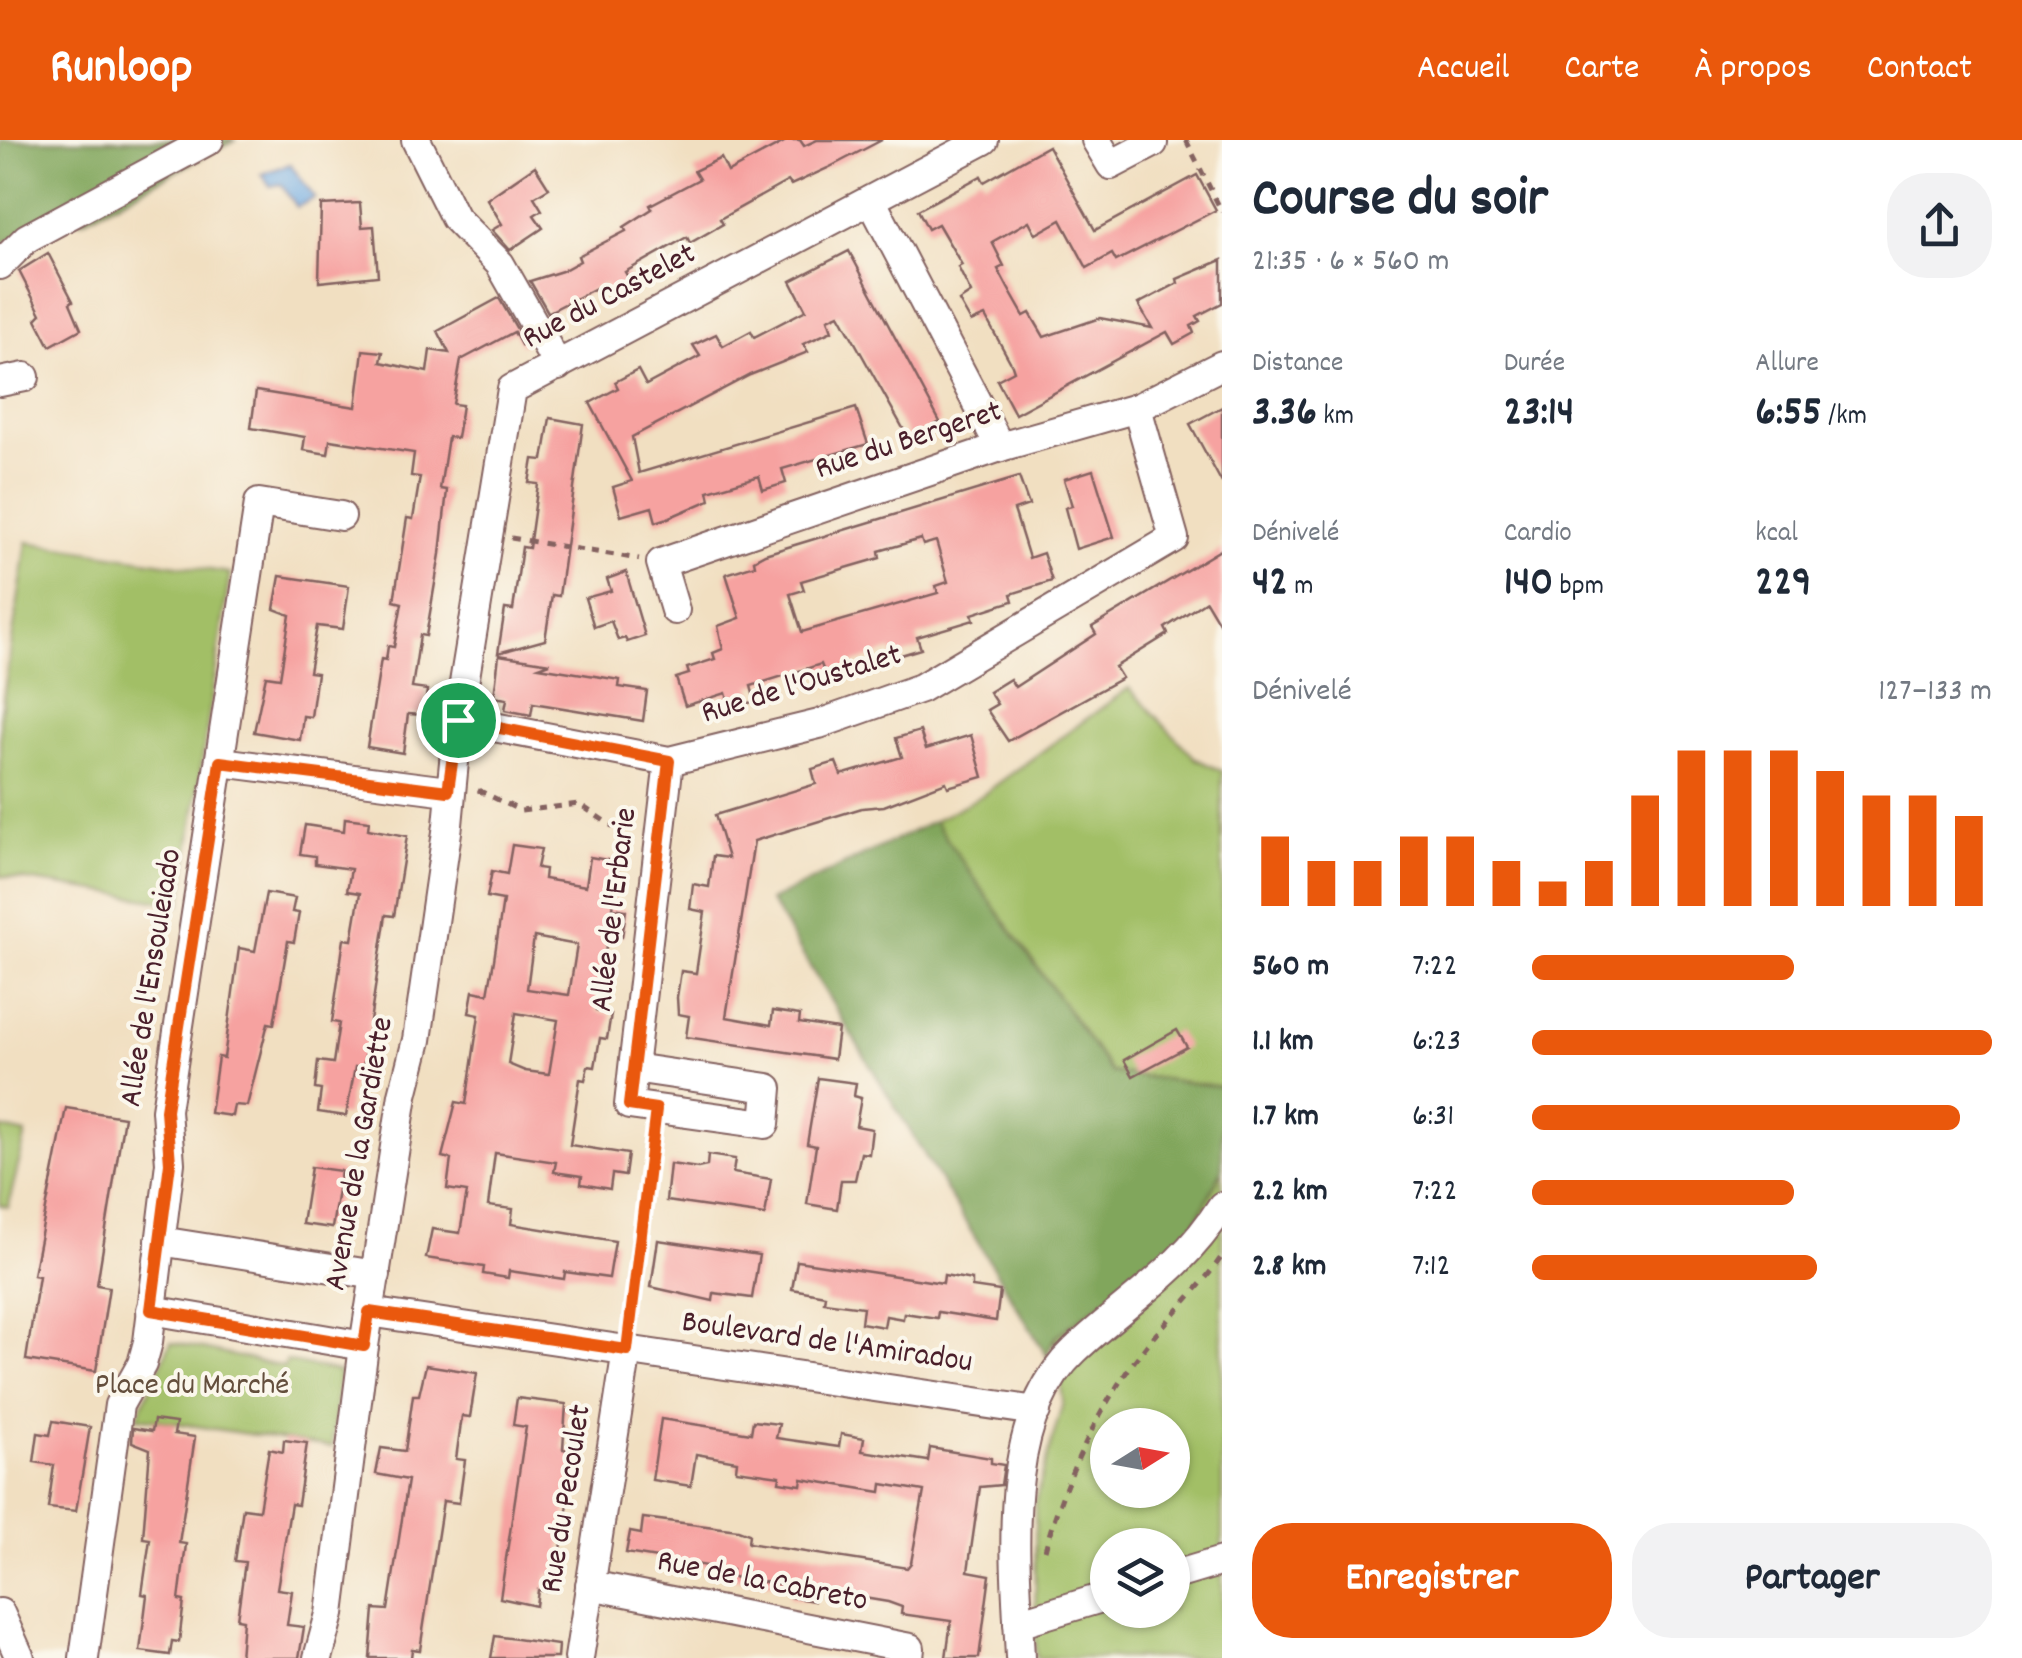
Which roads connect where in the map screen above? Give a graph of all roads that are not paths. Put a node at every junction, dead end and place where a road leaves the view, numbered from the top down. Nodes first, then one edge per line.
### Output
1 (209, 140) edge
2 (416, 140) edge
3 (984, 140) edge
4 (1096, 140) edge
5 (1153, 142) dead end
6 (871, 200) junction
7 (0, 265) edge
8 (1222, 365) edge
9 (558, 366) junction
10 (1137, 408) junction
11 (1000, 448) junction
12 (341, 516) dead end
13 (675, 610) dead end
14 (458, 720) junction
15 (669, 761) junction
16 (220, 762) junction
17 (449, 783) junction
18 (633, 1068) junction
19 (1222, 1206) edge
20 (160, 1241) junction
21 (376, 1275) junction
22 (151, 1310) junction
23 (369, 1312) junction
24 (364, 1346) junction
25 (627, 1350) junction
26 (1036, 1411) junction
27 (1222, 1561) edge
28 (1190, 1571) edge
29 (590, 1585) junction
30 (1090, 1602) edge
31 (0, 1613) edge
32 (1018, 1624) junction
33 (20, 1658) edge
34 (84, 1658) edge
35 (318, 1658) edge
36 (579, 1658) edge
37 (908, 1658) edge
38 (1020, 1658) edge

1 - 7 street
2 - 9 street
3 - 6 street, Rue du Castelet
4 - 5 street
6 - 9 street, Rue du Castelet
6 - 11 street
8 - 10 street, Rue du Bergeret
9 - 14 street, Rue du Castelet
10 - 11 street, Rue du Bergeret
10 - 15 street, Rue de l'Oustalet
11 - 13 street, Rue du Bergeret
12 - 16 street, Allée de l'Ensouleiado
14 - 15 street, Rue de l'Oustalet
14 - 17 street, Avenue de la Gardiette
15 - 18 street, Allée de l'Erbarie
16 - 17 street
16 - 20 street, Allée de l'Ensouleiado
17 - 21 street, Avenue de la Gardiette
18 - 18 street, Allée de l'Erbarie
19 - 26 street
20 - 21 street
20 - 22 street, Allée de l'Ensouleiado
21 - 23 street, Avenue de la Gardiette
22 - 24 street
22 - 34 street, Allée de l'Ensouleiado
23 - 24 street, Avenue de la Gardiette
23 - 25 street, Boulevard de l'Amiradou
24 - 35 street, Avenue de la Gardiette
25 - 26 street, Boulevard de l'Amiradou
25 - 29 street, Rue du Pecoulet
26 - 32 street
27 - 28 street
29 - 36 street, Rue du Pecoulet
29 - 37 street, Rue de la Cabreto
30 - 32 street
31 - 33 street
32 - 38 street

